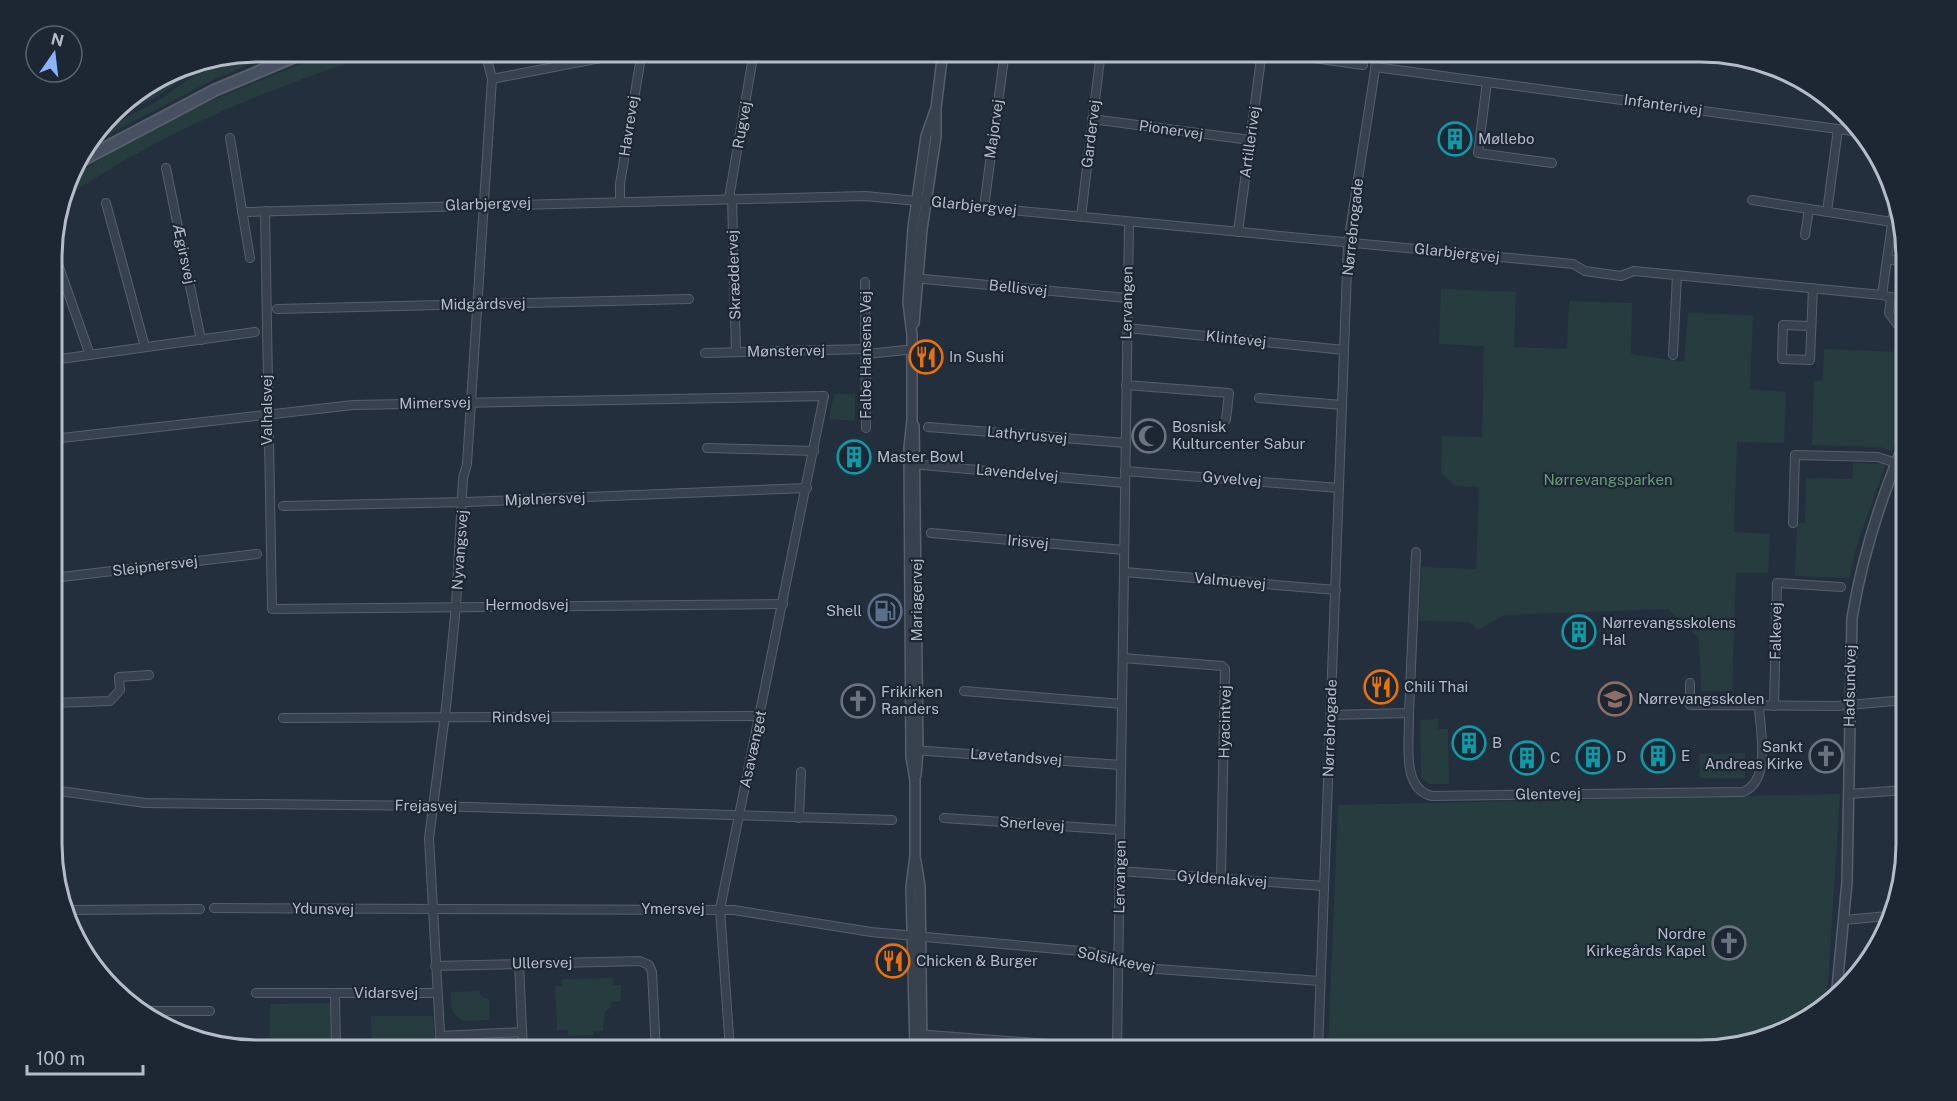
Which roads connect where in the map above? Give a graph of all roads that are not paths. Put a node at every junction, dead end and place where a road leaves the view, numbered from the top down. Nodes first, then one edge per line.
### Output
1 (282, 62) edge
2 (488, 62) edge
3 (580, 62) edge
4 (640, 62) edge
5 (752, 62) edge
6 (1004, 62) edge
7 (1100, 62) edge
8 (1261, 62) edge
9 (1342, 62) edge
10 (1376, 62) edge
11 (944, 63) edge
12 (1363, 65) dead end
13 (1375, 67) junction
14 (492, 79) junction
15 (1488, 82) junction
16 (1092, 119) junction
17 (1838, 129) junction
18 (1848, 130) edge
19 (230, 138) dead end
20 (1250, 141) junction
21 (90, 156) edge
22 (1552, 164) dead end
23 (166, 168) dead end
24 (731, 198) junction
25 (1752, 200) dead end
26 (620, 201) junction
27 (921, 201) junction
28 (106, 203) dead end
29 (484, 204) junction
30 (984, 207) junction
31 (1809, 209) junction
32 (265, 211) junction
33 (242, 212) junction
34 (1827, 212) junction
35 (1081, 217) junction
36 (1892, 218) edge
37 (1128, 222) junction
38 (1893, 225) edge
39 (1238, 232) junction
40 (1805, 235) dead end
41 (1348, 243) junction
42 (250, 258) dead end
43 (1887, 259) junction
44 (1895, 260) edge
45 (1677, 275) junction
46 (62, 276) edge
47 (914, 278) junction
48 (865, 282) dead end
49 (1813, 288) junction
50 (1882, 295) junction
51 (1891, 297) junction
52 (1128, 298) junction
53 (1895, 298) edge
54 (689, 299) dead end
55 (477, 304) junction
56 (277, 309) dead end
57 (1895, 322) edge
58 (1811, 326) junction
59 (1127, 328) junction
60 (255, 332) dead end
61 (201, 340) junction
62 (145, 347) junction
63 (906, 350) dead end
64 (1344, 350) junction
65 (867, 351) junction
66 (736, 352) junction
67 (705, 353) dead end
68 (90, 355) junction
69 (1673, 355) dead end
70 (62, 359) edge
71 (1126, 385) junction
72 (818, 394) joint
73 (1259, 398) dead end
74 (470, 402) junction
75 (1342, 405) junction
76 (267, 415) junction
77 (1227, 420) dead end
78 (928, 427) dead end
79 (866, 428) dead end
80 (62, 438) edge
81 (1125, 443) junction
82 (706, 448) dead end
83 (814, 451) junction
84 (1895, 463) edge
85 (913, 464) junction
86 (1895, 466) edge
87 (1125, 471) junction
88 (1125, 483) junction
89 (807, 488) junction
90 (1339, 488) junction
91 (463, 502) junction
92 (283, 506) dead end
93 (1793, 522) dead end
94 (932, 533) dead end
95 (1124, 550) junction
96 (1416, 552) dead end
97 (257, 554) dead end
98 (1124, 572) junction
99 (62, 577) edge
100 (1841, 587) dead end
101 (1336, 590) junction
102 (783, 604) junction
103 (456, 606) junction
104 (272, 609) joint
105 (1123, 658) junction
106 (148, 675) dead end
107 (1690, 684) dead end
108 (964, 691) dead end
109 (1895, 701) edge
110 (1122, 704) junction
111 (1849, 704) junction
112 (62, 705) edge
113 (1759, 706) junction
114 (1774, 706) junction
115 (1409, 712) junction
116 (1331, 715) junction
117 (760, 716) junction
118 (283, 718) dead end
119 (445, 718) junction
120 (915, 750) junction
121 (1121, 765) junction
122 (801, 772) dead end
123 (62, 791) edge
124 (1895, 791) edge
125 (1849, 794) junction
126 (431, 806) junction
127 (739, 816) junction
128 (799, 818) junction
129 (944, 818) dead end
130 (892, 820) dead end
131 (1120, 830) junction
132 (1120, 871) junction
133 (1221, 878) junction
134 (1324, 886) junction
135 (214, 908) dead end
136 (200, 909) dead end
137 (720, 909) junction
138 (73, 910) edge
139 (432, 910) junction
140 (1881, 917) edge
141 (1844, 920) junction
142 (916, 937) junction
143 (1119, 960) junction
144 (519, 964) junction
145 (435, 966) junction
146 (1320, 981) junction
147 (1838, 982) edge
148 (256, 993) dead end
149 (335, 993) junction
150 (437, 993) junction
151 (156, 1011) edge
152 (210, 1011) dead end
153 (522, 1032) junction
154 (918, 1034) junction
155 (440, 1036) junction
156 (990, 1039) edge
157 (1117, 1039) edge
158 (1318, 1039) edge
159 (336, 1040) edge
160 (440, 1040) edge
161 (522, 1040) edge
162 (655, 1040) edge
163 (729, 1040) edge
164 (917, 1040) edge
165 (919, 1040) edge

1 - 21 main road
2 - 14 street, Nyvangsvej
3 - 14 street
4 - 26 street, Havrevej
5 - 24 street, Rugvej
6 - 30 street, Majorvej
7 - 16 street, Gardervej
8 - 20 street, Artillerivej
9 - 12 street
10 - 13 street, Nørrebrogade
11 - 27 street, Mariagervej
13 - 15 street, Infanterivej
13 - 41 street, Nørrebrogade
14 - 29 street, Nyvangsvej
15 - 17 street, Infanterivej
15 - 22 street
16 - 20 street, Pionervej
16 - 35 street, Gardervej
17 - 18 street, Infanterivej
17 - 34 street
19 - 33 street
20 - 39 street, Artillerivej
23 - 61 street, Ægirsvej
24 - 26 street, Glarbjergvej
24 - 27 street, Glarbjergvej
24 - 66 street, Skræddervej
25 - 31 street
26 - 29 street, Glarbjergvej
27 - 30 street, Glarbjergvej
27 - 47 street, Mariagervej
28 - 62 street
29 - 32 street, Glarbjergvej
29 - 55 street, Nyvangsvej
30 - 35 street, Glarbjergvej
31 - 34 street
31 - 40 street
32 - 33 street
32 - 76 street, Valhalsvej
33 - 42 street
34 - 36 street
35 - 37 street, Glarbjergvej
37 - 39 street, Glarbjergvej
37 - 52 street, Lervangen
38 - 43 street
39 - 41 street, Glarbjergvej
41 - 45 street, Glarbjergvej
41 - 64 street, Nørrebrogade
43 - 44 street
43 - 50 street
45 - 49 street, Glarbjergvej
45 - 69 street
46 - 68 street
47 - 52 street, Bellisvej
47 - 85 street, Mariagervej
48 - 65 street, Falbe Hansens Vej
49 - 50 street, Glarbjergvej
49 - 58 street
50 - 51 street, Glarbjergvej
51 - 53 street, Glarbjergvej
51 - 57 street
52 - 59 street, Lervangen
54 - 55 street, Midgårdsvej
55 - 56 street, Midgårdsvej
55 - 74 street, Nyvangsvej
58 - 58 street
59 - 64 street, Klintevej
59 - 71 street, Lervangen
60 - 61 street
61 - 62 street
62 - 68 street
63 - 65 street, Mønstervej
64 - 75 street, Nørrebrogade
65 - 66 street, Mønstervej
65 - 79 street, Falbe Hansens Vej
66 - 67 street, Mønstervej
68 - 70 street
71 - 77 street
71 - 81 street, Lervangen
72 - 74 street, Mimersvej
72 - 83 street, Asavænget
73 - 75 street
74 - 76 street, Mimersvej
74 - 91 street, Nyvangsvej
75 - 90 street, Nørrebrogade
76 - 80 street, Mimersvej
76 - 104 street, Valhalsvej
78 - 81 street, Lathyrusvej
81 - 87 street, Lervangen
82 - 83 street
83 - 89 street, Asavænget
84 - 93 street
85 - 88 street, Lavendelvej
85 - 120 street, Mariagervej
86 - 111 street, Hadsundvej
87 - 88 street, Lervangen
87 - 90 street, Gyvelvej
88 - 95 street, Lervangen
89 - 91 street, Mjølnersvej
89 - 102 street, Asavænget
90 - 101 street, Nørrebrogade
91 - 92 street, Mjølnersvej
91 - 103 street, Nyvangsvej
94 - 95 street, Irisvej
95 - 98 street, Lervangen
96 - 115 street
97 - 99 street, Sleipnersvej
98 - 101 street, Valmuevej
98 - 105 street, Lervangen
100 - 114 street, Falkevej
101 - 116 street, Nørrebrogade
102 - 103 street, Hermodsvej
102 - 117 street, Asavænget
103 - 104 street, Hermodsvej
103 - 119 street, Nyvangsvej
105 - 110 street, Lervangen
105 - 133 street, Hyacintvej
106 - 112 street
107 - 113 street
108 - 110 street
109 - 111 street
110 - 121 street, Lervangen
111 - 114 street
111 - 125 street, Hadsundvej
113 - 114 street
113 - 115 street, Glentevej
115 - 116 street
116 - 134 street, Nørrebrogade
117 - 119 street, Rindsvej
117 - 127 street, Asavænget
118 - 119 street, Rindsvej
119 - 126 street, Nyvangsvej
120 - 121 street, Løvetandsvej
120 - 142 street, Mariagervej
121 - 131 street, Lervangen
122 - 128 street
123 - 126 street, Frejasvej
124 - 125 street
125 - 141 street, Hadsundvej
126 - 127 street, Frejasvej
126 - 139 street, Nyvangsvej
127 - 128 street, Frejasvej
127 - 137 street, Asavænget
128 - 130 street, Frejasvej
129 - 131 street, Snerlevej
131 - 132 street, Lervangen
132 - 133 street, Gyldenlakvej
132 - 143 street, Lervangen
133 - 134 street, Gyldenlakvej
134 - 146 street, Nørrebrogade
135 - 139 street, Ydunsvej
136 - 138 street
137 - 139 street, Ymersvej
137 - 142 street, Ymersvej
137 - 163 street, Asavænget
139 - 145 street, Nyvangsvej
140 - 141 street
141 - 147 street, Hadsundvej
142 - 143 street, Solsikkevej
142 - 154 street, Mariagervej
143 - 146 street, Solsikkevej
143 - 157 street, Lervangen
144 - 145 street, Ullersvej
144 - 153 street
144 - 162 street, Ullersvej
145 - 150 street, Nyvangsvej
146 - 158 street, Nørrebrogade
148 - 149 street, Vidarsvej
149 - 150 street, Vidarsvej
149 - 159 street, Vidarsvej
150 - 155 street, Nyvangsvej
151 - 152 street
153 - 155 street
153 - 161 street
154 - 156 street
154 - 164 street, Mariagervej
154 - 165 street, Mariagervej
155 - 160 street, Nyvangsvej

